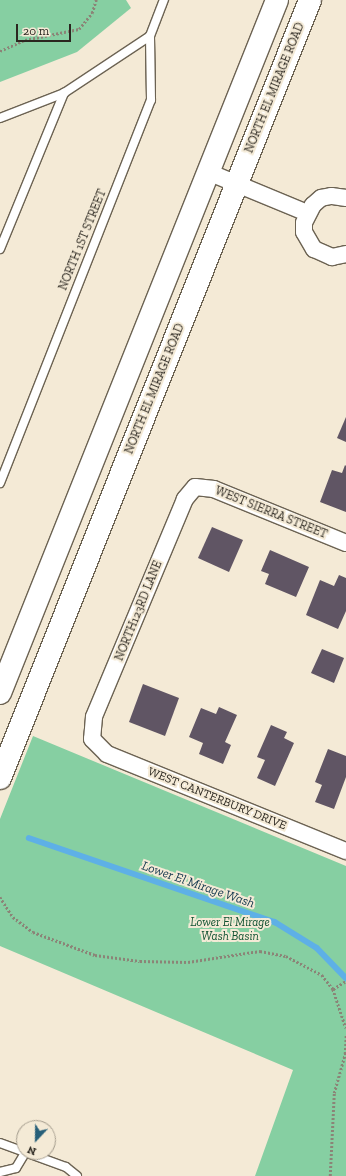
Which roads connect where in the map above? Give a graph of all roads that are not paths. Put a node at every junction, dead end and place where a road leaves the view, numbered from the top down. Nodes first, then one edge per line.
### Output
1 (164, 0) edge
2 (277, 0) edge
3 (310, 0) edge
4 (150, 36) junction
5 (64, 93) junction
6 (0, 118) edge
7 (208, 172) junction
8 (237, 185) junction
9 (346, 198) edge
10 (306, 214) junction
11 (0, 249) edge
12 (346, 254) edge
13 (2, 471) edge
14 (0, 483) edge
15 (195, 486) joint
16 (346, 542) edge
17 (0, 692) edge
18 (92, 739) joint
19 (0, 778) edge
20 (346, 851) edge
21 (0, 1143) edge
22 (16, 1149) edge
23 (21, 1160) edge
24 (46, 1160) edge
25 (0, 1172) edge
26 (77, 1176) edge

1 - 4 lane, NORTH 1ST STREET
2 - 7 main road
3 - 8 main road, NORTH EL MIRAGE ROAD
4 - 5 lane
4 - 13 lane, NORTH 1ST STREET
5 - 6 lane
5 - 11 lane
7 - 8 street
7 - 17 main road
8 - 10 street
8 - 19 main road, NORTH EL MIRAGE ROAD
9 - 10 street
10 - 12 street
13 - 14 lane, NORTH 1ST STREET
15 - 16 street, WEST SIERRA STREET
15 - 18 street, NORTH123RD LANE
18 - 20 street, WEST CANTERBURY DRIVE
21 - 22 lane
23 - 25 lane
24 - 26 lane

